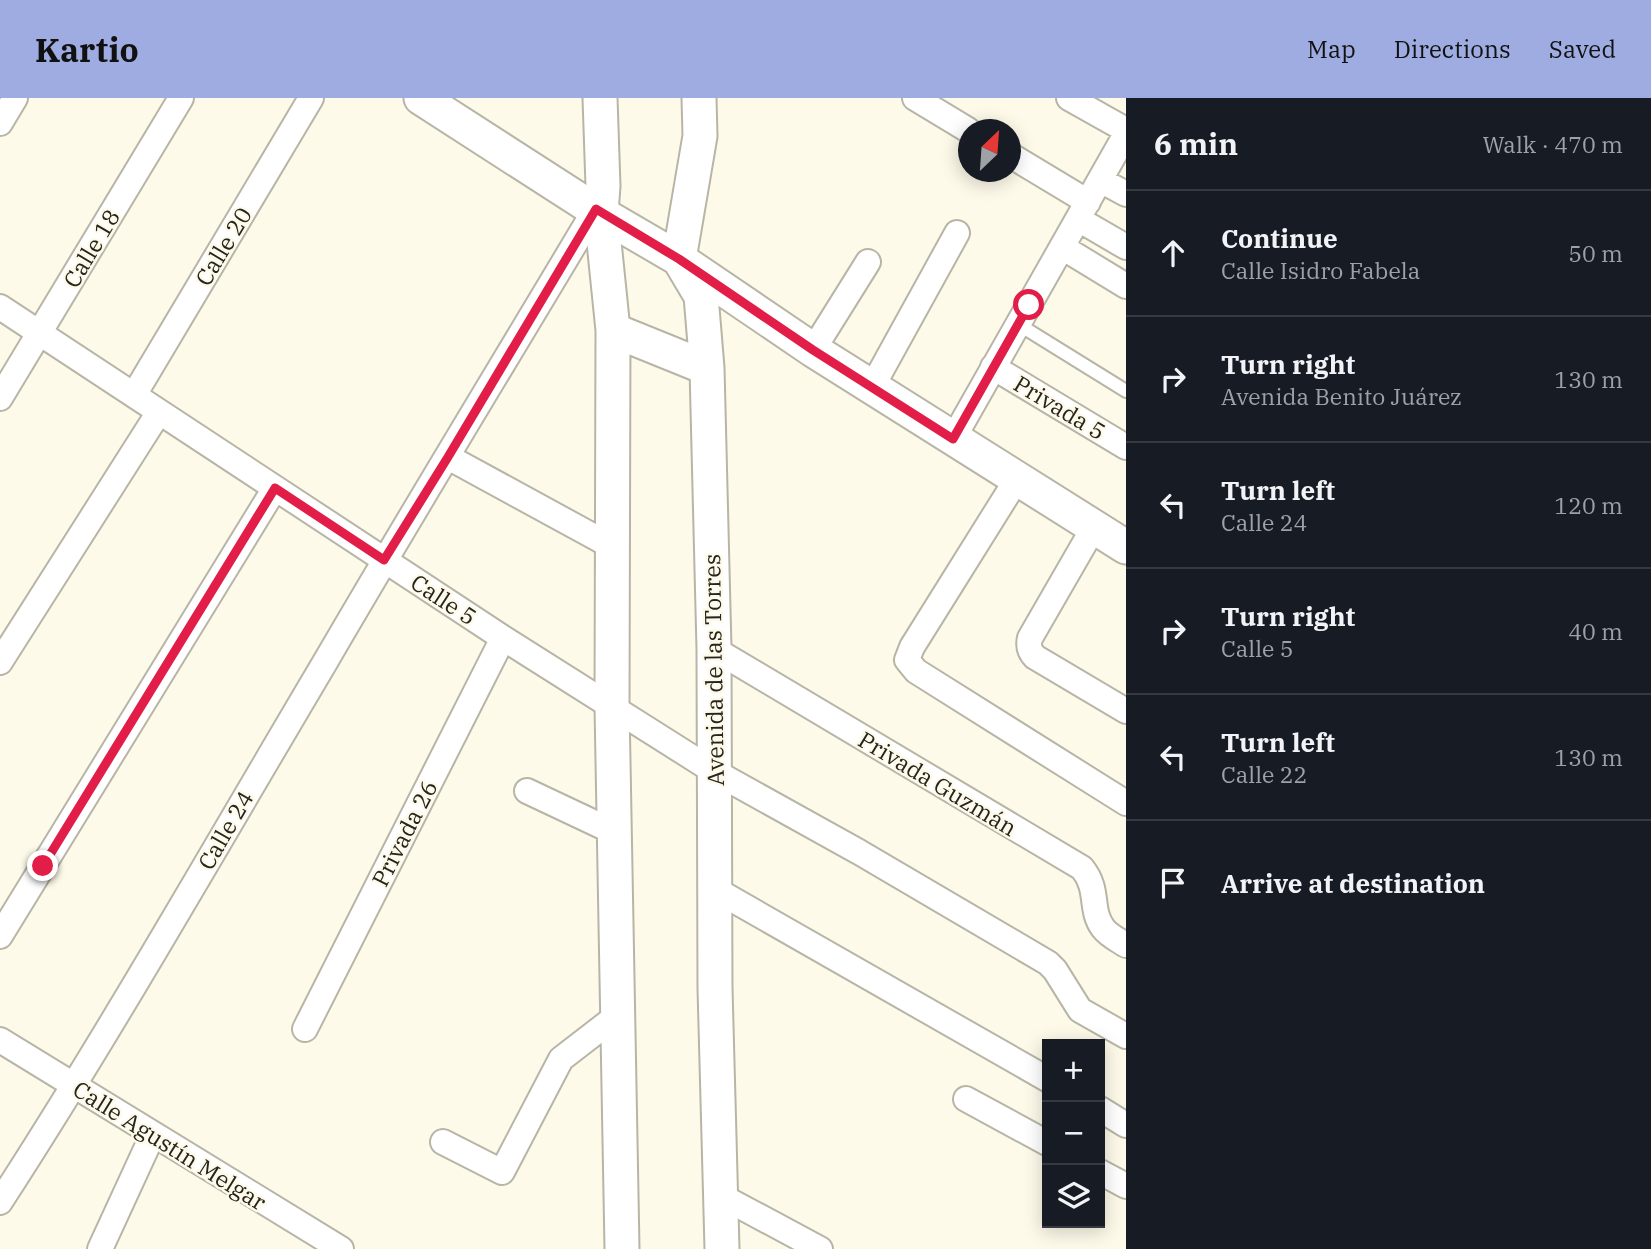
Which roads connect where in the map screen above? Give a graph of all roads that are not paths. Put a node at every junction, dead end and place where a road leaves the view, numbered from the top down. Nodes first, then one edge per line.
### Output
1 (15, 98) edge
2 (181, 98) edge
3 (312, 98) edge
4 (421, 98) edge
5 (600, 98) edge
6 (699, 98) edge
7 (915, 98) edge
8 (1069, 98) edge
9 (0, 122) edge
10 (958, 124) edge
11 (1125, 136) edge
12 (1021, 163) edge
13 (1100, 180) junction
14 (1126, 194) edge
15 (1083, 210) junction
16 (598, 211) junction
17 (957, 233) dead end
18 (1062, 247) junction
19 (1126, 247) edge
20 (679, 259) junction
21 (868, 262) dead end
22 (1126, 286) edge
23 (0, 307) edge
24 (1018, 324) junction
25 (613, 330) junction
26 (40, 333) junction
27 (813, 350) junction
28 (993, 367) junction
29 (707, 368) junction
30 (872, 387) junction
31 (1126, 391) edge
32 (134, 395) junction
33 (0, 398) edge
34 (159, 412) junction
35 (953, 439) junction
36 (1126, 447) edge
37 (448, 457) junction
38 (1017, 479) junction
39 (275, 488) junction
40 (1094, 527) junction
41 (613, 547) junction
42 (1126, 547) edge
43 (384, 560) junction
44 (503, 638) junction
45 (713, 649) junction
46 (0, 662) edge
47 (612, 707) junction
48 (1126, 711) edge
49 (715, 772) junction
50 (527, 791) dead end
51 (1126, 803) edge
52 (616, 833) junction
53 (716, 890) junction
54 (0, 936) edge
55 (1126, 945) edge
56 (618, 1015) junction
57 (305, 1029) dead end
58 (1126, 1036) edge
59 (0, 1040) edge
60 (1042, 1076) edge
61 (75, 1086) junction
62 (966, 1099) dead end
63 (1105, 1113) edge
64 (1126, 1125) edge
65 (153, 1134) junction
66 (1042, 1140) edge
67 (443, 1142) dead end
68 (1105, 1175) edge
69 (1126, 1186) edge
70 (721, 1196) junction
71 (0, 1202) edge
72 (100, 1249) edge
73 (341, 1249) edge
74 (622, 1249) edge
75 (722, 1249) edge
76 (820, 1249) edge

1 - 9 street
2 - 26 street, Calle 18
3 - 32 street, Calle 20
4 - 16 main road
5 - 16 main road
6 - 20 main road
7 - 10 street
8 - 11 street
11 - 13 street
12 - 15 street
13 - 14 street
13 - 15 street
15 - 18 street
15 - 19 street
16 - 20 main road
16 - 25 main road
16 - 37 street, Calle 24
17 - 30 street
18 - 22 street
18 - 24 street
20 - 27 main road
20 - 29 main road, Avenida de las Torres
21 - 27 street
23 - 26 street, Calle 5
24 - 28 street
24 - 31 lane
25 - 29 main road
25 - 41 main road
26 - 32 street, Calle 5
26 - 33 street, Calle 18
27 - 30 main road
28 - 35 street
28 - 36 street, Privada 5
29 - 45 main road, Avenida de las Torres
30 - 35 main road
32 - 34 street, Calle 5
34 - 39 street, Calle 5
34 - 46 street
35 - 38 main road
37 - 41 street
37 - 43 street, Calle 24
38 - 40 main road
38 - 51 street
39 - 43 street, Calle 5
39 - 54 street
40 - 42 main road
40 - 48 street
41 - 47 main road
43 - 44 street, Calle 5
43 - 61 street, Calle 24
44 - 47 street, Calle 5
44 - 57 street, Privada 26
45 - 49 main road, Avenida de las Torres
45 - 55 street, Privada Guzmán
47 - 49 street, Calle 5
47 - 52 main road
49 - 53 main road, Avenida de las Torres
49 - 58 street, Calle 5
50 - 52 street
52 - 56 main road
53 - 60 street
53 - 70 main road, Avenida de las Torres
56 - 67 street
56 - 74 main road
59 - 61 street, Calle Agustín Melgar
61 - 65 street, Calle Agustín Melgar
61 - 71 street, Calle 24
62 - 66 street
63 - 64 street
65 - 72 street
65 - 73 street, Calle Agustín Melgar
68 - 69 street
70 - 75 main road, Avenida de las Torres
70 - 76 street

